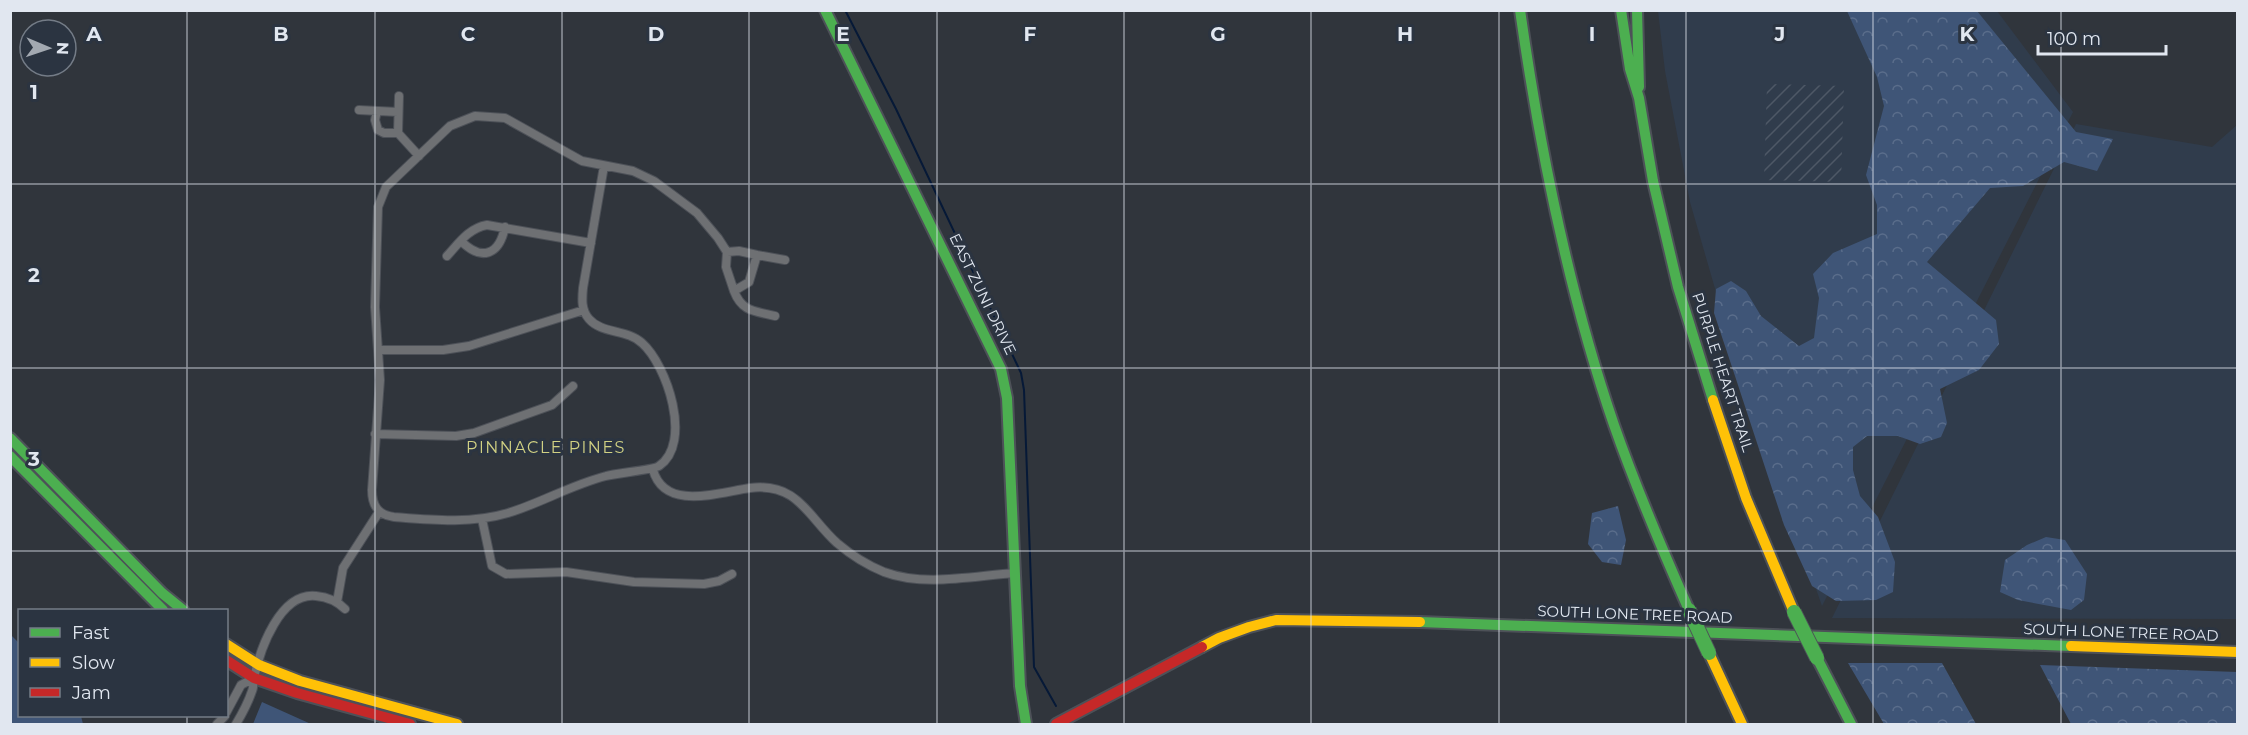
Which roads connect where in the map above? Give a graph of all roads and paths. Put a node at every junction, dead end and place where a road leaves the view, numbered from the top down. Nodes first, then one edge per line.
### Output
1 (825, 10) edge
2 (1520, 10) edge
3 (1621, 10) edge
4 (1637, 10) edge
5 (399, 96) dead end
6 (1639, 98) junction
7 (359, 110) dead end
8 (377, 111) junction
9 (398, 111) junction
10 (398, 133) junction
11 (419, 156) junction
12 (604, 166) junction
13 (505, 228) junction
14 (461, 241) junction
15 (591, 243) junction
16 (728, 252) junction
17 (757, 255) junction
18 (447, 256) dead end
19 (785, 260) dead end
20 (734, 291) junction
21 (584, 310) junction
22 (775, 316) dead end
23 (379, 350) junction
24 (573, 386) dead end
25 (375, 434) junction
26 (10, 438) edge
27 (10, 456) edge
28 (652, 470) junction
29 (379, 512) junction
30 (482, 519) junction
31 (1015, 573) junction
32 (732, 574) dead end
33 (337, 602) junction
34 (162, 609) edge
35 (182, 609) edge
36 (345, 609) dead end
37 (228, 646) edge
38 (2238, 652) edge
39 (228, 661) edge
40 (256, 671) junction
41 (228, 710) edge
42 (236, 724) edge
43 (410, 724) edge
44 (457, 724) edge
45 (1026, 724) edge
46 (1056, 724) edge
47 (1742, 724) edge
48 (1851, 724) edge

1 - 31 main road, EAST ZUNI DRIVE
2 - 47 main road, bridge
3 - 6 main road, PURPLE HEART TRAIL
4 - 6 main road
5 - 9 street
6 - 48 main road, PURPLE HEART TRAIL, bridge
7 - 8 street
8 - 9 street
8 - 10 street
9 - 10 street
10 - 11 street
11 - 12 street
11 - 23 street
12 - 15 street
12 - 16 street
13 - 14 street
13 - 14 street
13 - 15 street
14 - 18 street
15 - 21 street
16 - 17 street
16 - 20 street
17 - 19 street
17 - 20 street
20 - 22 street
21 - 23 street
21 - 28 street
23 - 25 street
24 - 25 street
25 - 29 street
26 - 35 main road
27 - 34 main road
28 - 30 street
28 - 31 street
29 - 30 street
29 - 33 street
30 - 32 street
31 - 45 main road, EAST ZUNI DRIVE
33 - 36 street
33 - 40 street
37 - 40 main road
38 - 46 main road, SOUTH LONE TREE ROAD
39 - 40 main road
40 - 41 street
40 - 42 street
40 - 43 main road
40 - 44 main road

